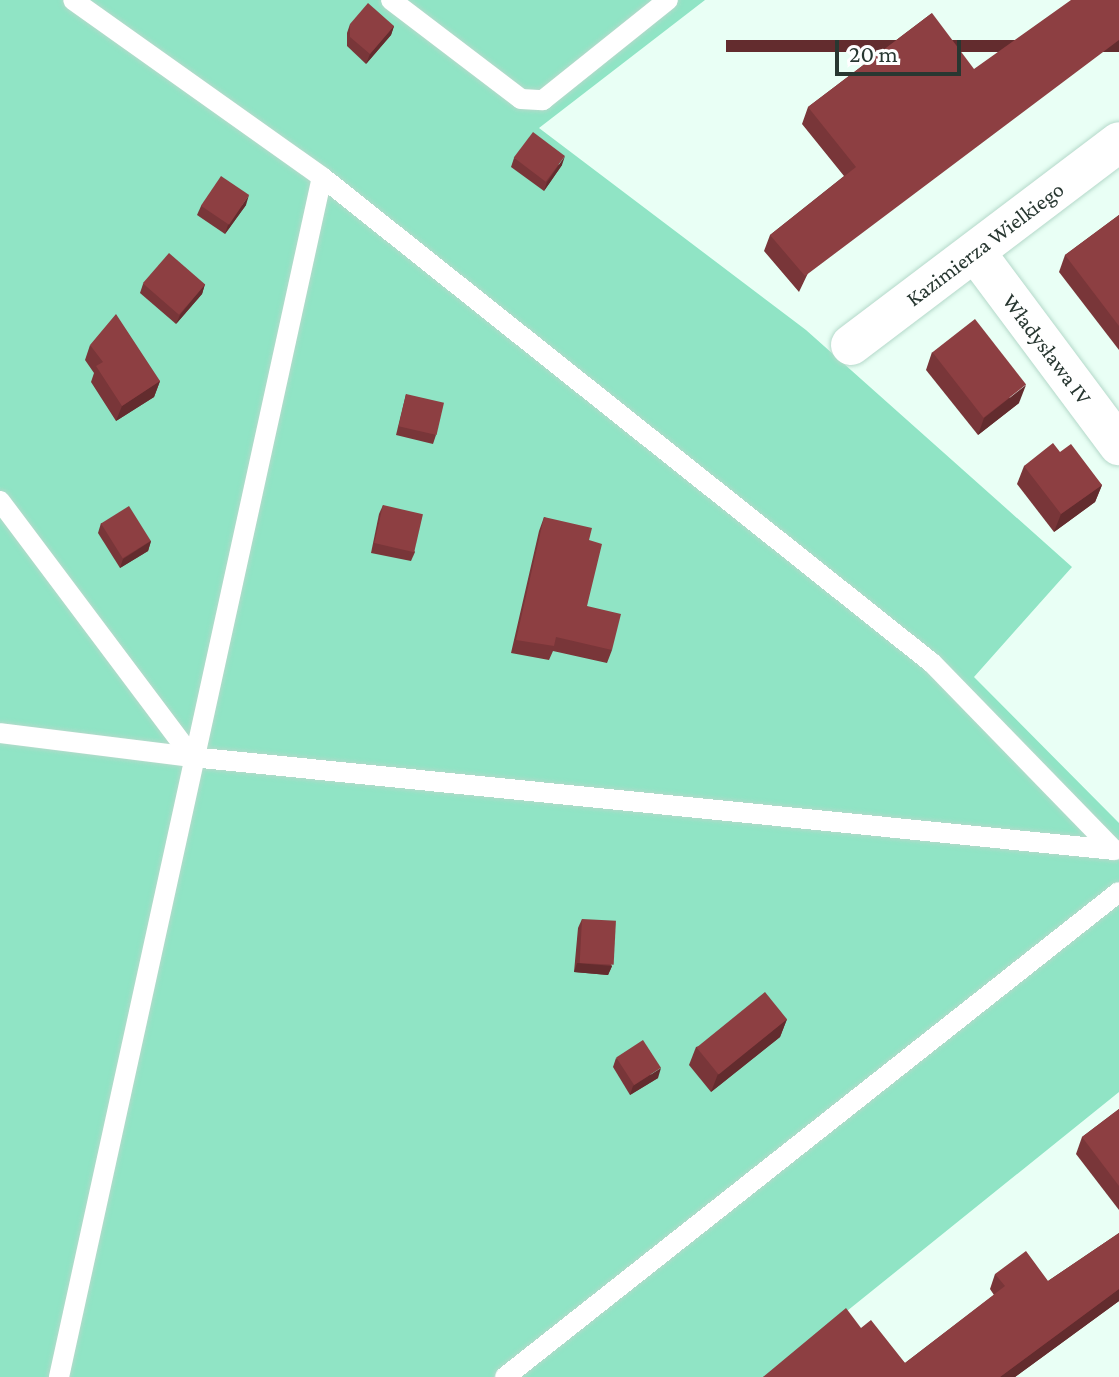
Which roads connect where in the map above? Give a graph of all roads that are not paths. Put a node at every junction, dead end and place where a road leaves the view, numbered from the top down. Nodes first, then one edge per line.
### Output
1 (73, 0) edge
2 (391, 0) edge
3 (668, 0) edge
4 (1119, 142) edge
5 (322, 177) junction
6 (975, 252) junction
7 (851, 345) dead end
8 (1119, 445) edge
9 (0, 501) edge
10 (0, 733) edge
11 (192, 757) junction
12 (1116, 852) edge
13 (1119, 892) edge
14 (59, 1377) edge
15 (505, 1377) edge

1 - 5 lane
2 - 3 lane
4 - 6 street, Kazimierza Wielkiego
5 - 11 lane
5 - 12 lane
6 - 7 street, Kazimierza Wielkiego
6 - 8 street, Władysława IV
9 - 11 lane
10 - 11 lane
11 - 12 lane
11 - 14 lane
13 - 15 lane

